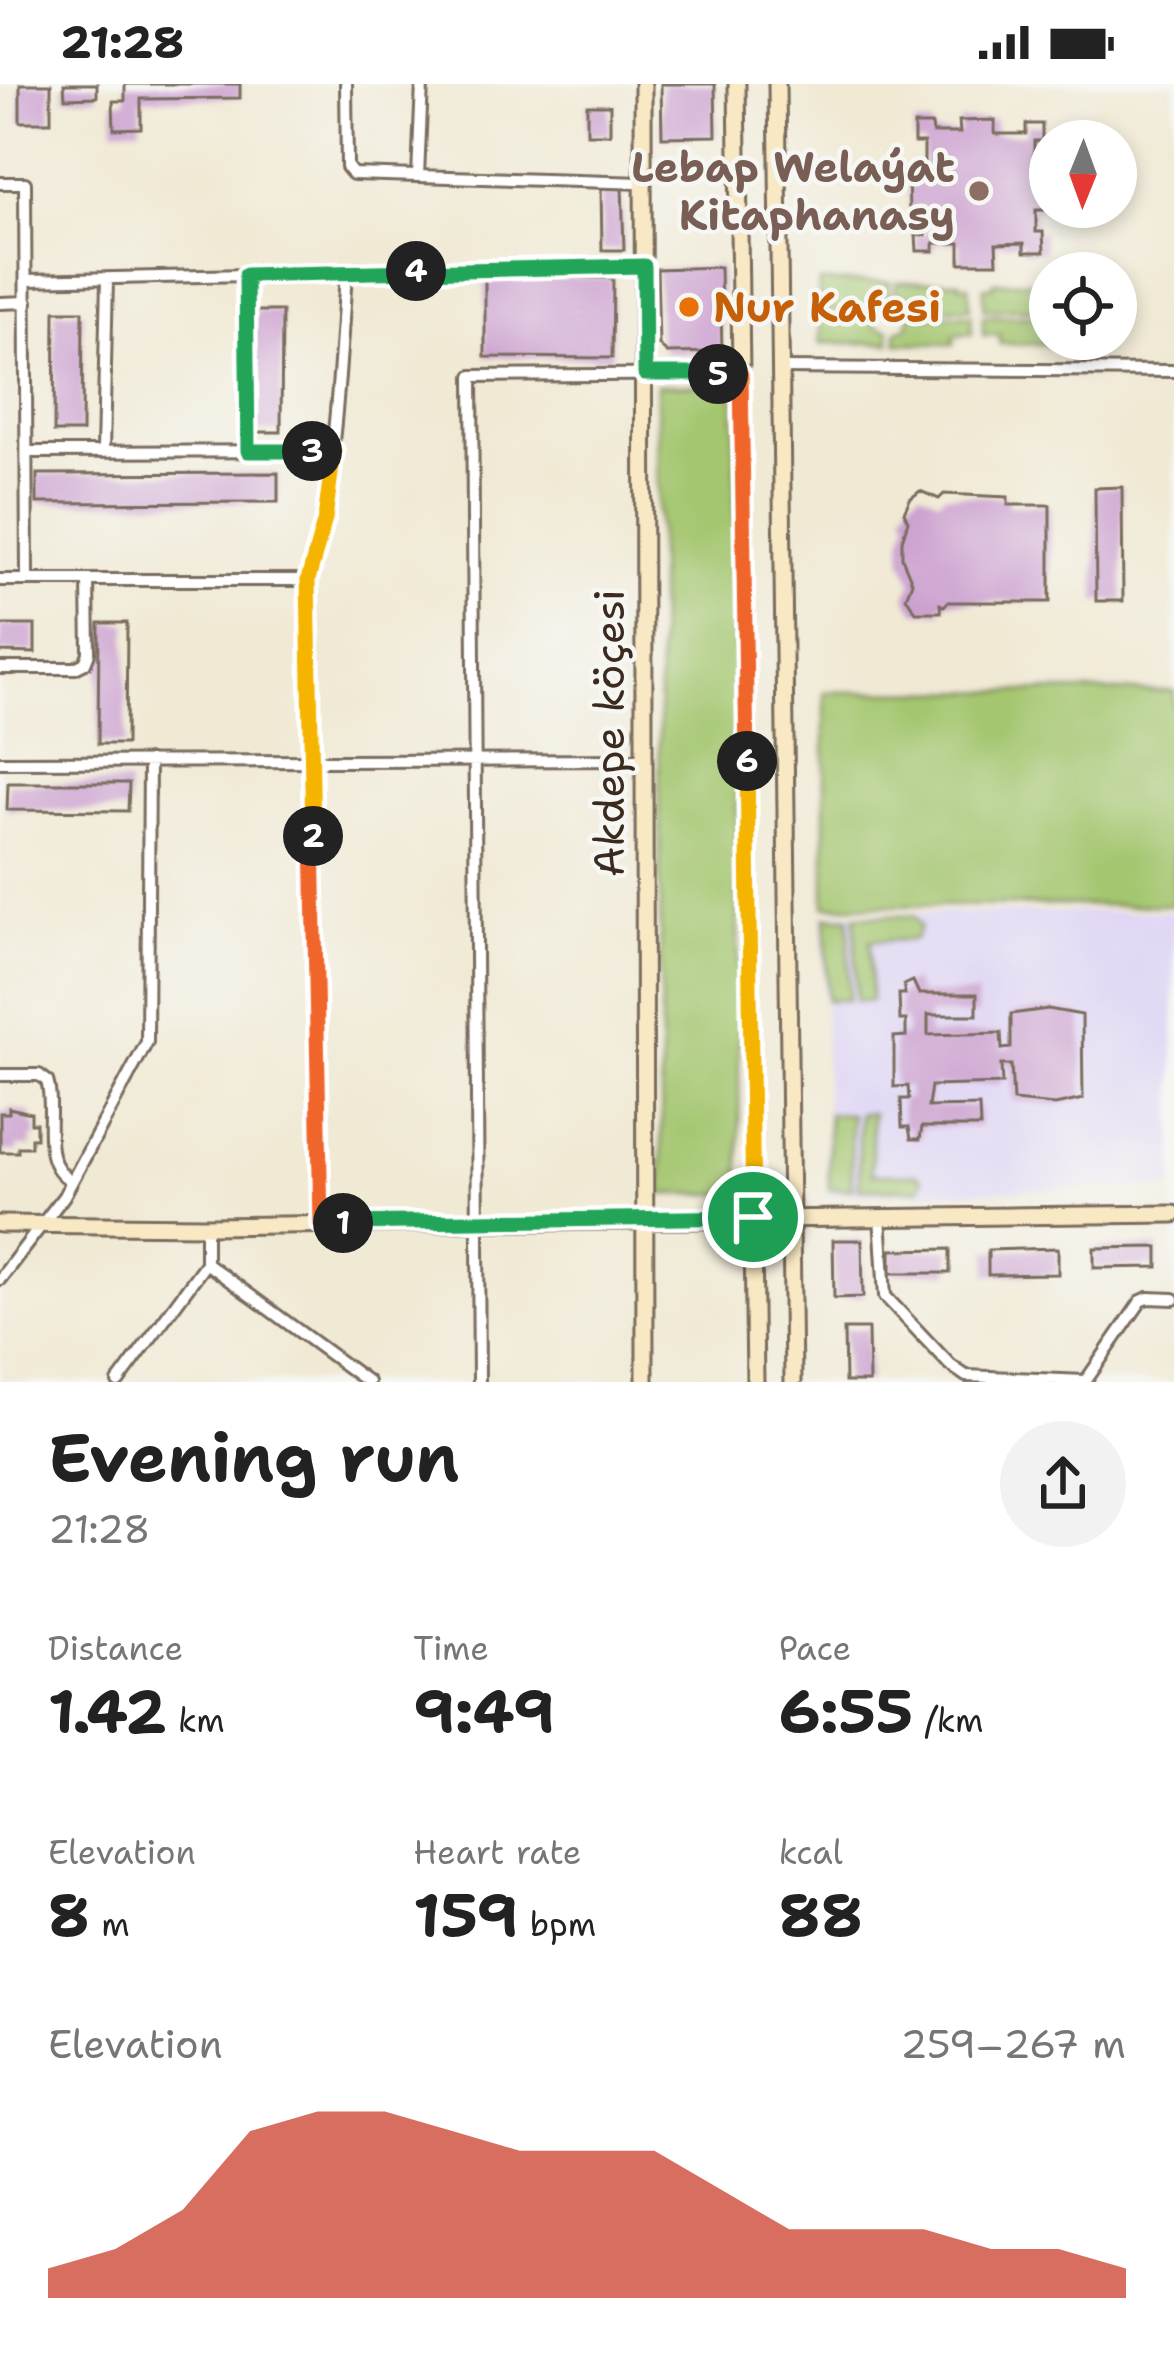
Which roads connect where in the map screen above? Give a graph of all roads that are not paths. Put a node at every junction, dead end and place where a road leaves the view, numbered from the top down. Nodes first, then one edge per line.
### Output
1 (346, 84) edge
2 (422, 84) edge
3 (643, 84) edge
4 (737, 84) edge
5 (777, 84) edge
6 (418, 176) junction
7 (0, 183) edge
8 (644, 183) junction
9 (644, 266) junction
10 (346, 273) junction
11 (246, 275) junction
12 (107, 279) junction
13 (27, 280) junction
14 (27, 302) junction
15 (0, 303) edge
16 (780, 368) junction
17 (1174, 371) edge
18 (645, 374) junction
19 (741, 374) junction
20 (248, 451) junction
21 (334, 451) junction
22 (27, 452) junction
23 (104, 452) junction
24 (0, 580) edge
25 (27, 580) junction
26 (88, 580) junction
27 (308, 580) junction
28 (0, 668) edge
29 (312, 760) junction
30 (476, 760) junction
31 (645, 760) junction
32 (149, 761) junction
33 (0, 762) edge
34 (0, 1075) edge
35 (73, 1180) junction
36 (1174, 1214) edge
37 (880, 1216) junction
38 (753, 1217) junction
39 (790, 1217) junction
40 (645, 1220) junction
41 (478, 1221) junction
42 (0, 1224) edge
43 (321, 1224) junction
44 (40, 1225) junction
45 (206, 1226) junction
46 (206, 1263) junction
47 (0, 1279) edge
48 (1174, 1299) edge
49 (351, 1370) junction
50 (967, 1379) edge
51 (1085, 1381) edge
52 (118, 1382) edge
53 (341, 1382) edge
54 (368, 1382) edge
55 (479, 1382) edge
56 (645, 1382) edge
57 (755, 1382) edge
58 (793, 1382) edge

1 - 6 street
2 - 6 street
3 - 8 main road, Akdepe köçesi
4 - 19 main road
5 - 16 main road
6 - 8 street
7 - 13 street
8 - 9 main road, Akdepe köçesi
9 - 10 street
9 - 18 main road, Akdepe köçesi
10 - 11 street
10 - 21 street
11 - 12 street
11 - 20 street
12 - 13 street
12 - 23 street
13 - 14 street
14 - 15 street
14 - 22 street
16 - 17 street
16 - 39 main road
18 - 19 street
18 - 30 street
18 - 31 main road, Akdepe köçesi
19 - 38 main road
20 - 21 street
20 - 23 street
21 - 27 street
22 - 23 street
22 - 25 street
24 - 25 street
25 - 26 street
26 - 27 street
26 - 28 street
27 - 29 street
29 - 30 street
29 - 32 street
29 - 43 street
30 - 31 street
30 - 41 street
31 - 40 main road, Akdepe köçesi
32 - 33 street
32 - 35 street
34 - 35 street
35 - 44 street
36 - 37 main road
37 - 39 main road
37 - 50 street
38 - 39 main road
38 - 40 main road
38 - 57 main road
39 - 58 main road
40 - 41 main road
40 - 56 main road, Akdepe köçesi
41 - 43 main road
41 - 55 street
42 - 44 main road
43 - 45 main road
44 - 45 main road
44 - 47 street
45 - 46 street
46 - 49 street
46 - 52 street
48 - 51 street
49 - 53 street
49 - 54 street
50 - 51 street

